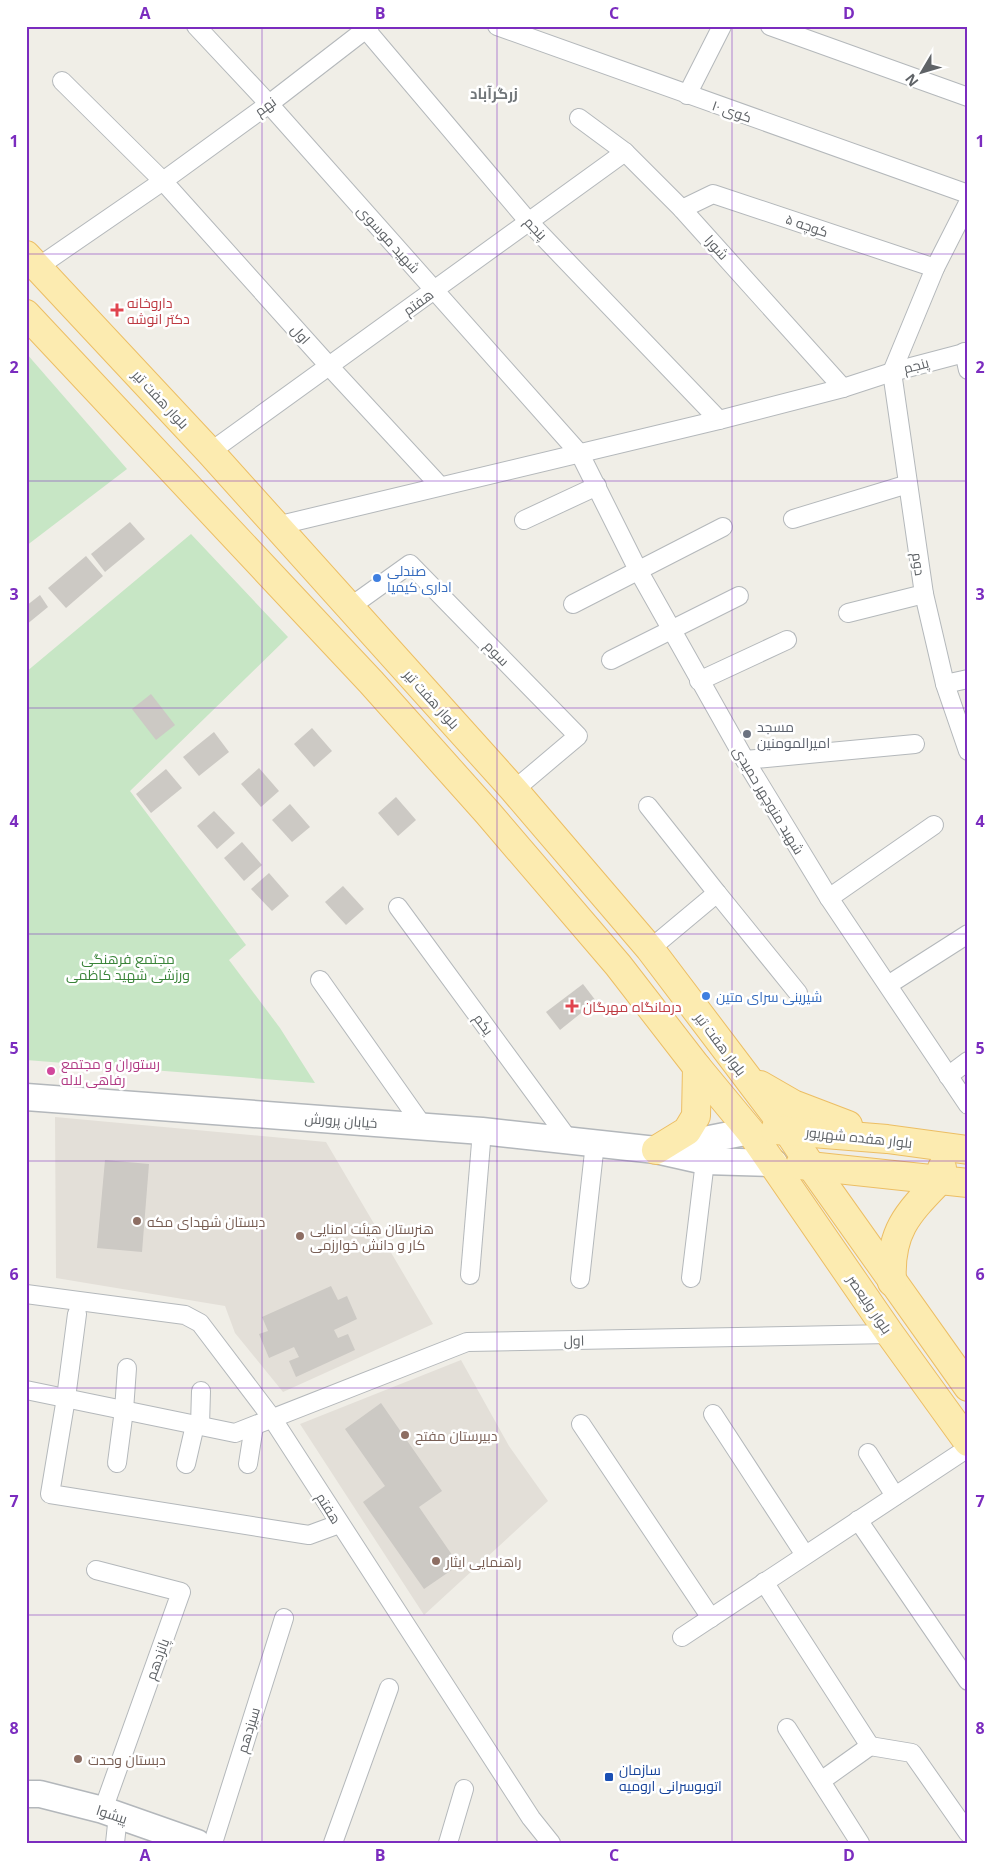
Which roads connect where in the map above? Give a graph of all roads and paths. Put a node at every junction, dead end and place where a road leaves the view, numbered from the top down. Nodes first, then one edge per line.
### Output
1 (196, 26) edge
2 (497, 26) edge
3 (722, 26) edge
4 (770, 26) edge
5 (367, 28) edge
6 (62, 81) dead end
7 (687, 95) junction
8 (968, 97) edge
9 (269, 104) junction
10 (580, 118) dead end
11 (625, 152) junction
12 (163, 181) junction
13 (968, 194) edge
14 (968, 203) edge
15 (682, 209) junction
16 (529, 222) junction
17 (32, 261) edge
18 (934, 268) junction
19 (435, 290) junction
20 (26, 314) edge
21 (966, 352) edge
22 (329, 366) junction
23 (968, 370) edge
24 (892, 372) junction
25 (843, 388) junction
26 (719, 420) junction
27 (210, 452) junction
28 (580, 454) junction
29 (908, 484) junction
30 (440, 486) junction
31 (597, 486) junction
32 (793, 519) dead end
33 (524, 520) dead end
34 (276, 526) junction
35 (724, 527) dead end
36 (638, 570) junction
37 (924, 594) junction
38 (739, 596) dead end
39 (573, 604) dead end
40 (350, 607) junction
41 (848, 613) dead end
42 (671, 630) junction
43 (788, 640) dead end
44 (396, 658) junction
45 (611, 660) dead end
46 (968, 679) edge
47 (699, 681) junction
48 (371, 682) junction
49 (945, 684) junction
50 (915, 744) dead end
51 (968, 751) edge
52 (745, 760) junction
53 (514, 790) junction
54 (648, 806) dead end
55 (934, 825) dead end
56 (717, 893) junction
57 (829, 898) junction
58 (398, 907) dead end
59 (968, 934) edge
60 (650, 949) junction
61 (320, 980) dead end
62 (888, 985) junction
63 (798, 993) dead end
64 (968, 1061) edge
65 (697, 1067) junction
66 (745, 1076) junction
67 (948, 1076) junction
68 (26, 1097) edge
69 (968, 1105) edge
70 (423, 1126) junction
71 (787, 1130) junction
72 (482, 1131) junction
73 (750, 1131) junction
74 (887, 1139) junction
75 (570, 1140) junction
76 (595, 1143) junction
77 (956, 1148) edge
78 (656, 1150) junction
79 (705, 1161) junction
80 (774, 1163) junction
81 (811, 1166) junction
82 (955, 1181) edge
83 (470, 1275) dead end
84 (691, 1278) dead end
85 (580, 1279) dead end
86 (892, 1282) junction
87 (26, 1294) edge
88 (76, 1314) dead end
89 (890, 1334) junction
90 (127, 1368) dead end
91 (968, 1387) edge
92 (26, 1390) edge
93 (202, 1391) dead end
94 (66, 1398) junction
95 (124, 1410) junction
96 (713, 1414) dead end
97 (272, 1418) junction
98 (581, 1424) dead end
99 (197, 1425) junction
100 (254, 1426) junction
101 (968, 1442) edge
102 (968, 1448) edge
103 (868, 1453) dead end
104 (117, 1463) dead end
105 (186, 1464) dead end
106 (248, 1464) dead end
107 (895, 1496) junction
108 (858, 1520) junction
109 (339, 1524) junction
110 (805, 1555) junction
111 (96, 1570) dead end
112 (764, 1582) junction
113 (284, 1618) dead end
114 (710, 1618) junction
115 (682, 1636) dead end
116 (968, 1681) edge
117 (389, 1688) dead end
118 (787, 1728) dead end
119 (870, 1746) junction
120 (821, 1781) junction
121 (31, 1787) edge
122 (464, 1789) dead end
123 (110, 1812) junction
124 (968, 1833) edge
125 (115, 1843) edge
126 (196, 1843) edge
127 (213, 1843) edge
128 (333, 1843) edge
129 (448, 1843) edge
130 (551, 1843) edge
131 (860, 1843) edge

1 - 9 street, شهید موسوی
2 - 7 street, کوی ۱۰
3 - 7 street
4 - 8 street
5 - 9 street, نهم
5 - 16 street, پنجم
6 - 12 street, اول
7 - 13 street, کوی ۱۰
9 - 12 street, نهم
9 - 19 street, شهید موسوی
10 - 11 street, شورا
11 - 15 street, شورا
11 - 16 street, هفتم
12 - 17 street, نهم
12 - 22 street, اول
14 - 18 street
15 - 18 street, کوچه ۵
15 - 25 street, شورا
16 - 19 street, هفتم
16 - 26 street, پنجم
17 - 27 main road, بلوار هفت تیر
18 - 24 street
19 - 22 street, هفتم
19 - 28 street, شهید موسوی
20 - 48 main road
21 - 23 street
21 - 24 street, پنجم
22 - 27 street, هفتم
22 - 30 street, اول
24 - 25 street, پنجم
24 - 29 street, دوم
25 - 26 street, پنجم
26 - 28 street, پنجم
27 - 34 main road, بلوار هفت تیر
28 - 30 street, پنجم
28 - 31 street, شهبد منوچهر حمیدی
29 - 32 street
29 - 37 street, دوم
30 - 34 street, پنجم
31 - 33 street
31 - 36 street, شهبد منوچهر حمیدی
34 - 40 main road, بلوار هفت تیر
35 - 36 street
36 - 39 street
36 - 42 street, شهبد منوچهر حمیدی
37 - 41 street
37 - 49 street, دوم
38 - 42 street
40 - 44 main road, بلوار هفت تیر
40 - 53 street, سوم
42 - 45 street
42 - 47 street, شهبد منوچهر حمیدی
43 - 47 street
44 - 48 main road
44 - 53 main road, بلوار هفت تیر
46 - 49 street
47 - 52 street, شهبد منوچهر حمیدی
48 - 65 main road
49 - 51 street, دوم
50 - 52 street
52 - 57 street, شهبد منوچهر حمیدی
53 - 60 main road, بلوار هفت تیر
54 - 56 street
55 - 57 street
56 - 60 street
56 - 63 street
57 - 62 street, شهبد منوچهر حمیدی
58 - 75 street, یکم
59 - 62 street
60 - 66 main road, بلوار هفت تیر
61 - 70 street
62 - 67 street, شهبد منوچهر حمیدی
64 - 67 street
65 - 73 main road
65 - 78 main road
66 - 71 main road, بلوار هفت تیر
66 - 74 main road
67 - 69 street, شهبد منوچهر حمیدی
68 - 70 street, خیابان پرورش
70 - 72 street, خیابان پرورش
71 - 73 main road, بلوار هفده شهریور
71 - 74 main road, بلوار هفده شهریور
71 - 81 main road, بلوار هفت تیر
72 - 75 street, خیابان پرورش
72 - 83 street
73 - 78 street, خیابان پرورش
73 - 80 main road
74 - 77 main road, بلوار هفده شهریور
75 - 76 street, خیابان پرورش
76 - 78 street, خیابان پرورش
76 - 85 street
77 - 82 main road
78 - 79 street, خیابان پرورش
79 - 80 street, خیابان پرورش
79 - 84 street
80 - 81 main road
80 - 89 main road, بلوار ولیعصر
81 - 82 main road
81 - 86 main road
82 - 86 main road
86 - 91 main road
87 - 97 street, هفتم
88 - 94 street
89 - 97 street, اول
89 - 101 main road, بلوار ولیعصر
90 - 95 street
92 - 94 street, اول
93 - 99 street
94 - 95 street, اول
94 - 109 street
95 - 99 street, اول
95 - 104 street
96 - 110 street
97 - 100 street, اول
97 - 109 street, هفتم
98 - 114 street
99 - 100 street, اول
99 - 105 street
100 - 106 street
102 - 107 street
103 - 107 street
107 - 108 street
108 - 110 street
108 - 116 street
109 - 130 street, هفتم
110 - 112 street
111 - 123 street, پانزدهم
112 - 114 street
112 - 119 street
113 - 127 street, سیزدهم
114 - 115 street
117 - 128 street
118 - 120 street
119 - 120 street
119 - 124 street
120 - 131 street
121 - 123 street, پیشوا
122 - 129 street
123 - 125 street
123 - 126 street, پیشوا

